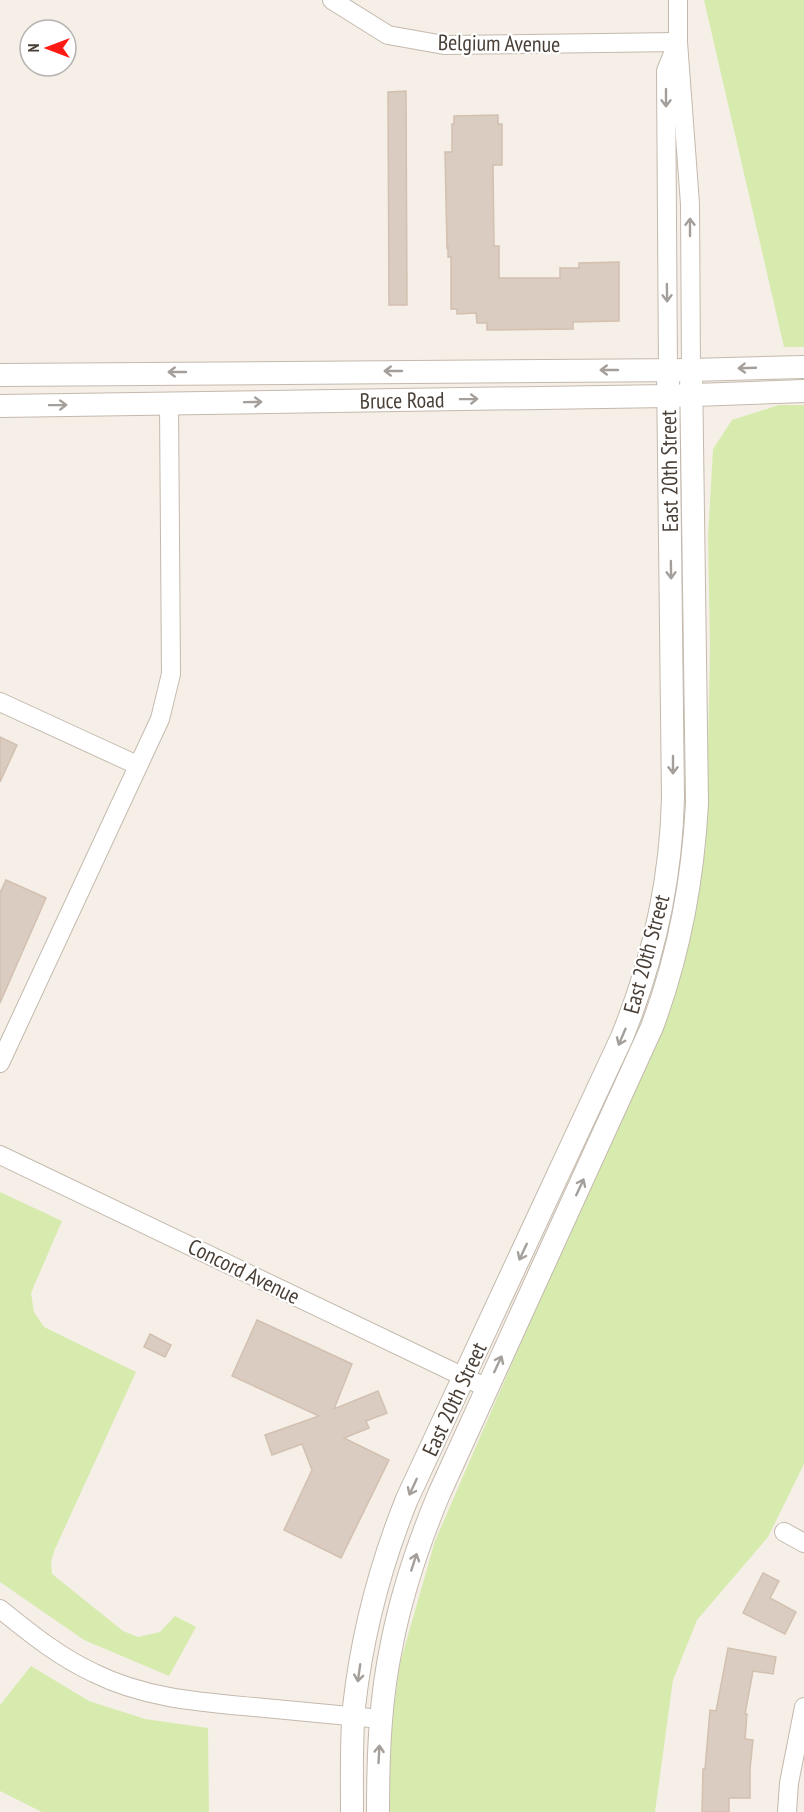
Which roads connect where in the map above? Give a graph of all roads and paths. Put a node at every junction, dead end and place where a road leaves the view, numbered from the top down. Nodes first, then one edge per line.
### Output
1 (332, 0) edge
2 (678, 0) edge
3 (678, 42) junction
4 (804, 367) edge
5 (668, 370) junction
6 (691, 370) junction
7 (0, 375) edge
8 (804, 391) edge
9 (668, 396) junction
10 (692, 396) junction
11 (169, 403) junction
12 (0, 406) edge
13 (0, 702) edge
14 (137, 765) junction
15 (0, 1064) edge
16 (0, 1155) edge
17 (465, 1377) junction
18 (487, 1388) junction
19 (784, 1532) dead end
20 (804, 1543) edge
21 (0, 1609) edge
22 (804, 1707) edge
23 (353, 1716) junction
24 (381, 1719) junction
25 (352, 1812) edge
26 (378, 1812) edge
27 (787, 1812) edge

1 - 3 street, Belgium Avenue
2 - 3 street, East 20th Street
3 -> 5 street, East 20th Street
6 -> 3 street, East 20th Street
4 -> 6 street, Bruce Road
5 - 6 street, Bruce Road
5 -> 7 street, Bruce Road
5 - 9 street, East 20th Street
6 - 10 street, East 20th Street
8 - 10 street, Bruce Road
9 - 10 street, Bruce Road
11 -> 9 street, Bruce Road
9 -> 17 street, East 20th Street
18 -> 10 street, East 20th Street
12 -> 11 street, Bruce Road
11 - 14 street
13 - 14 street
14 - 15 street
16 - 17 street, Concord Avenue
17 - 18 street, Concord Avenue
17 -> 23 street, East 20th Street
24 -> 18 street, East 20th Street
19 - 20 street
21 - 23 street
22 - 27 street
23 - 24 street
23 - 25 street, East 20th Street
26 -> 24 street, East 20th Street

